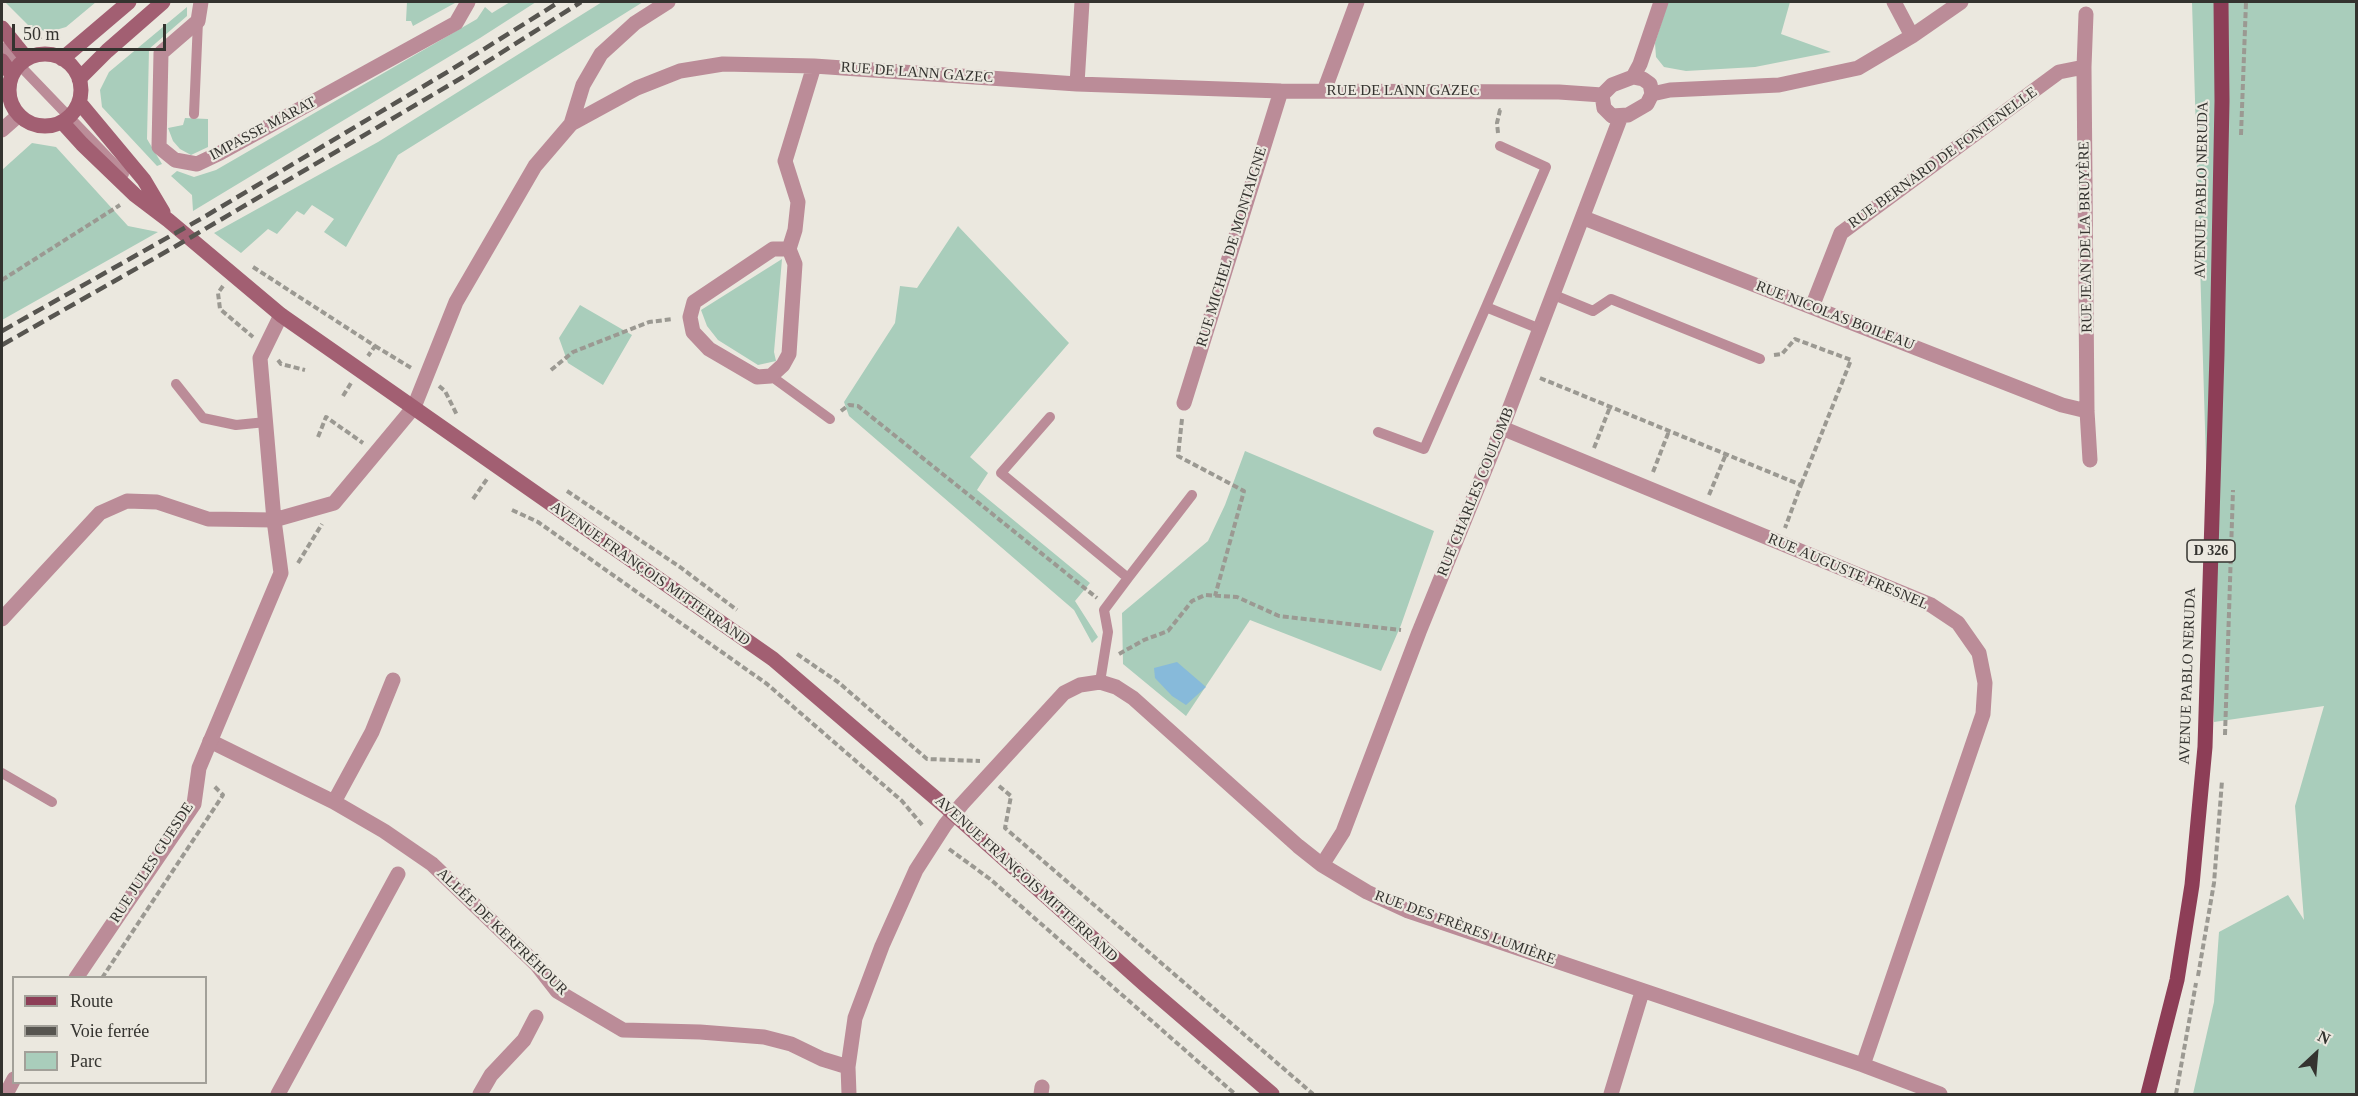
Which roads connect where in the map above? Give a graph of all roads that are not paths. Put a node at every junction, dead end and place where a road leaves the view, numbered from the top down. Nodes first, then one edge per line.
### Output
1 (129, 2) edge
2 (163, 2) edge
3 (201, 2) edge
4 (468, 2) edge
5 (668, 2) edge
6 (1082, 2) edge
7 (1356, 2) edge
8 (1661, 2) edge
9 (1894, 2) edge
10 (1961, 2) edge
11 (2221, 2) edge
12 (2086, 14) dead end
13 (198, 21) junction
14 (2, 28) edge
15 (2, 36) edge
16 (1912, 36) junction
17 (2, 47) edge
18 (62, 59) junction
19 (2, 61) edge
20 (20, 66) junction
21 (814, 66) junction
22 (2084, 67) junction
23 (1633, 77) junction
24 (79, 79) junction
25 (1077, 84) junction
26 (1281, 91) junction
27 (1324, 91) junction
28 (1652, 94) junction
29 (1602, 95) junction
30 (79, 102) junction
31 (194, 114) dead end
32 (19, 115) junction
33 (1621, 116) junction
34 (65, 119) junction
35 (571, 124) junction
36 (2, 130) edge
37 (1500, 146) dead end
38 (1584, 218) junction
39 (168, 220) junction
40 (789, 249) junction
41 (1554, 295) junction
42 (1486, 307) junction
43 (1812, 307) junction
44 (281, 315) junction
45 (1540, 329) junction
46 (1760, 359) road end
47 (771, 376) junction
48 (176, 384) dead end
49 (1184, 403) road end
50 (414, 407) junction
51 (2087, 411) junction
52 (1050, 417) dead end
53 (830, 419) dead end
54 (266, 422) junction
55 (1502, 428) junction
56 (1377, 432) dead end
57 (2090, 460) dead end
58 (1192, 495) dead end
59 (274, 520) junction
60 (1128, 578) junction
61 (2, 619) edge
62 (393, 680) dead end
63 (1100, 682) junction
64 (210, 741) junction
65 (2, 773) edge
66 (52, 802) dead end
67 (334, 802) junction
68 (954, 814) junction
69 (1322, 865) junction
70 (398, 874) dead end
71 (77, 976) edge
72 (1642, 992) junction
73 (537, 1017) dead end
74 (1863, 1065) junction
75 (848, 1067) junction
76 (278, 1095) edge
77 (480, 1095) edge
78 (849, 1095) edge
79 (1272, 1095) edge
80 (1611, 1095) edge
81 (1940, 1095) edge
82 (2148, 1095) edge

1 - 18 main road
2 - 24 main road
3 - 13 street
4 - 13 street, IMPASSE MARAT
5 - 35 street
6 - 25 street
7 - 27 street
8 - 23 street
9 - 16 street
10 - 16 street
11 - 82 main road, AVENUE PABLO NERUDA / D 326
12 - 22 street, RUE JEAN DE LA BRUYÈRE
13 - 31 lane
14 - 20 main road
15 - 20 lane
16 - 28 street
17 - 20 lane
18 - 20 main road
18 - 24 main road
19 - 20 main road
20 - 32 main road
20 - 34 lane, AVENUE FRANÇOIS MITTERRAND
21 - 25 street, RUE DE LANN GAZEC
21 - 35 street, RUE DE LANN GAZEC
21 - 40 street
22 - 43 street, RUE BERNARD DE FONTENELLE
22 - 51 street, RUE JEAN DE LA BRUYÈRE
23 - 28 street
23 - 29 street
24 - 30 main road
25 - 26 street, RUE DE LANN GAZEC
26 - 27 street, RUE DE LANN GAZEC
26 - 49 street, RUE MICHEL DE MONTAIGNE
27 - 29 street, RUE DE LANN GAZEC
28 - 33 street
29 - 33 street
30 - 34 main road
30 - 39 main road
32 - 34 main road
32 - 36 street
33 - 38 street, RUE CHARLES COULOMB
34 - 39 lane, AVENUE FRANÇOIS MITTERRAND
34 - 39 main road
35 - 50 street, RUE DE LANN GAZEC
37 - 42 lane
38 - 41 street, RUE CHARLES COULOMB
38 - 43 street, RUE NICOLAS BOILEAU
39 - 44 main road, AVENUE FRANÇOIS MITTERRAND
40 - 47 street
40 - 47 street
41 - 45 street, RUE CHARLES COULOMB
41 - 46 lane
42 - 45 lane
42 - 56 lane
43 - 51 street, RUE NICOLAS BOILEAU
44 - 50 main road, AVENUE FRANÇOIS MITTERRAND
44 - 54 street
45 - 55 street, RUE CHARLES COULOMB
47 - 53 lane
48 - 54 lane
50 - 59 street
50 - 68 main road, AVENUE FRANÇOIS MITTERRAND
51 - 57 street, RUE JEAN DE LA BRUYÈRE
52 - 60 lane
54 - 59 street
55 - 69 street, RUE CHARLES COULOMB
55 - 74 street, RUE AUGUSTE FRESNEL
58 - 60 lane
59 - 61 street
59 - 64 street, RUE JULES GUESDE
60 - 63 lane
62 - 67 street
63 - 68 street
63 - 69 street, RUE DES FRÈRES LUMIÈRE
64 - 67 street, ALLÉE DE KERFRÉHOUR
64 - 71 street, RUE JULES GUESDE
65 - 66 lane
67 - 75 street, ALLÉE DE KERFRÉHOUR
68 - 75 street
68 - 79 main road, AVENUE FRANÇOIS MITTERRAND
69 - 72 street, RUE DES FRÈRES LUMIÈRE
70 - 76 street
72 - 74 street, RUE DES FRÈRES LUMIÈRE
72 - 80 street
73 - 77 street
74 - 81 street, RUE DES FRÈRES LUMIÈRE
75 - 78 street

